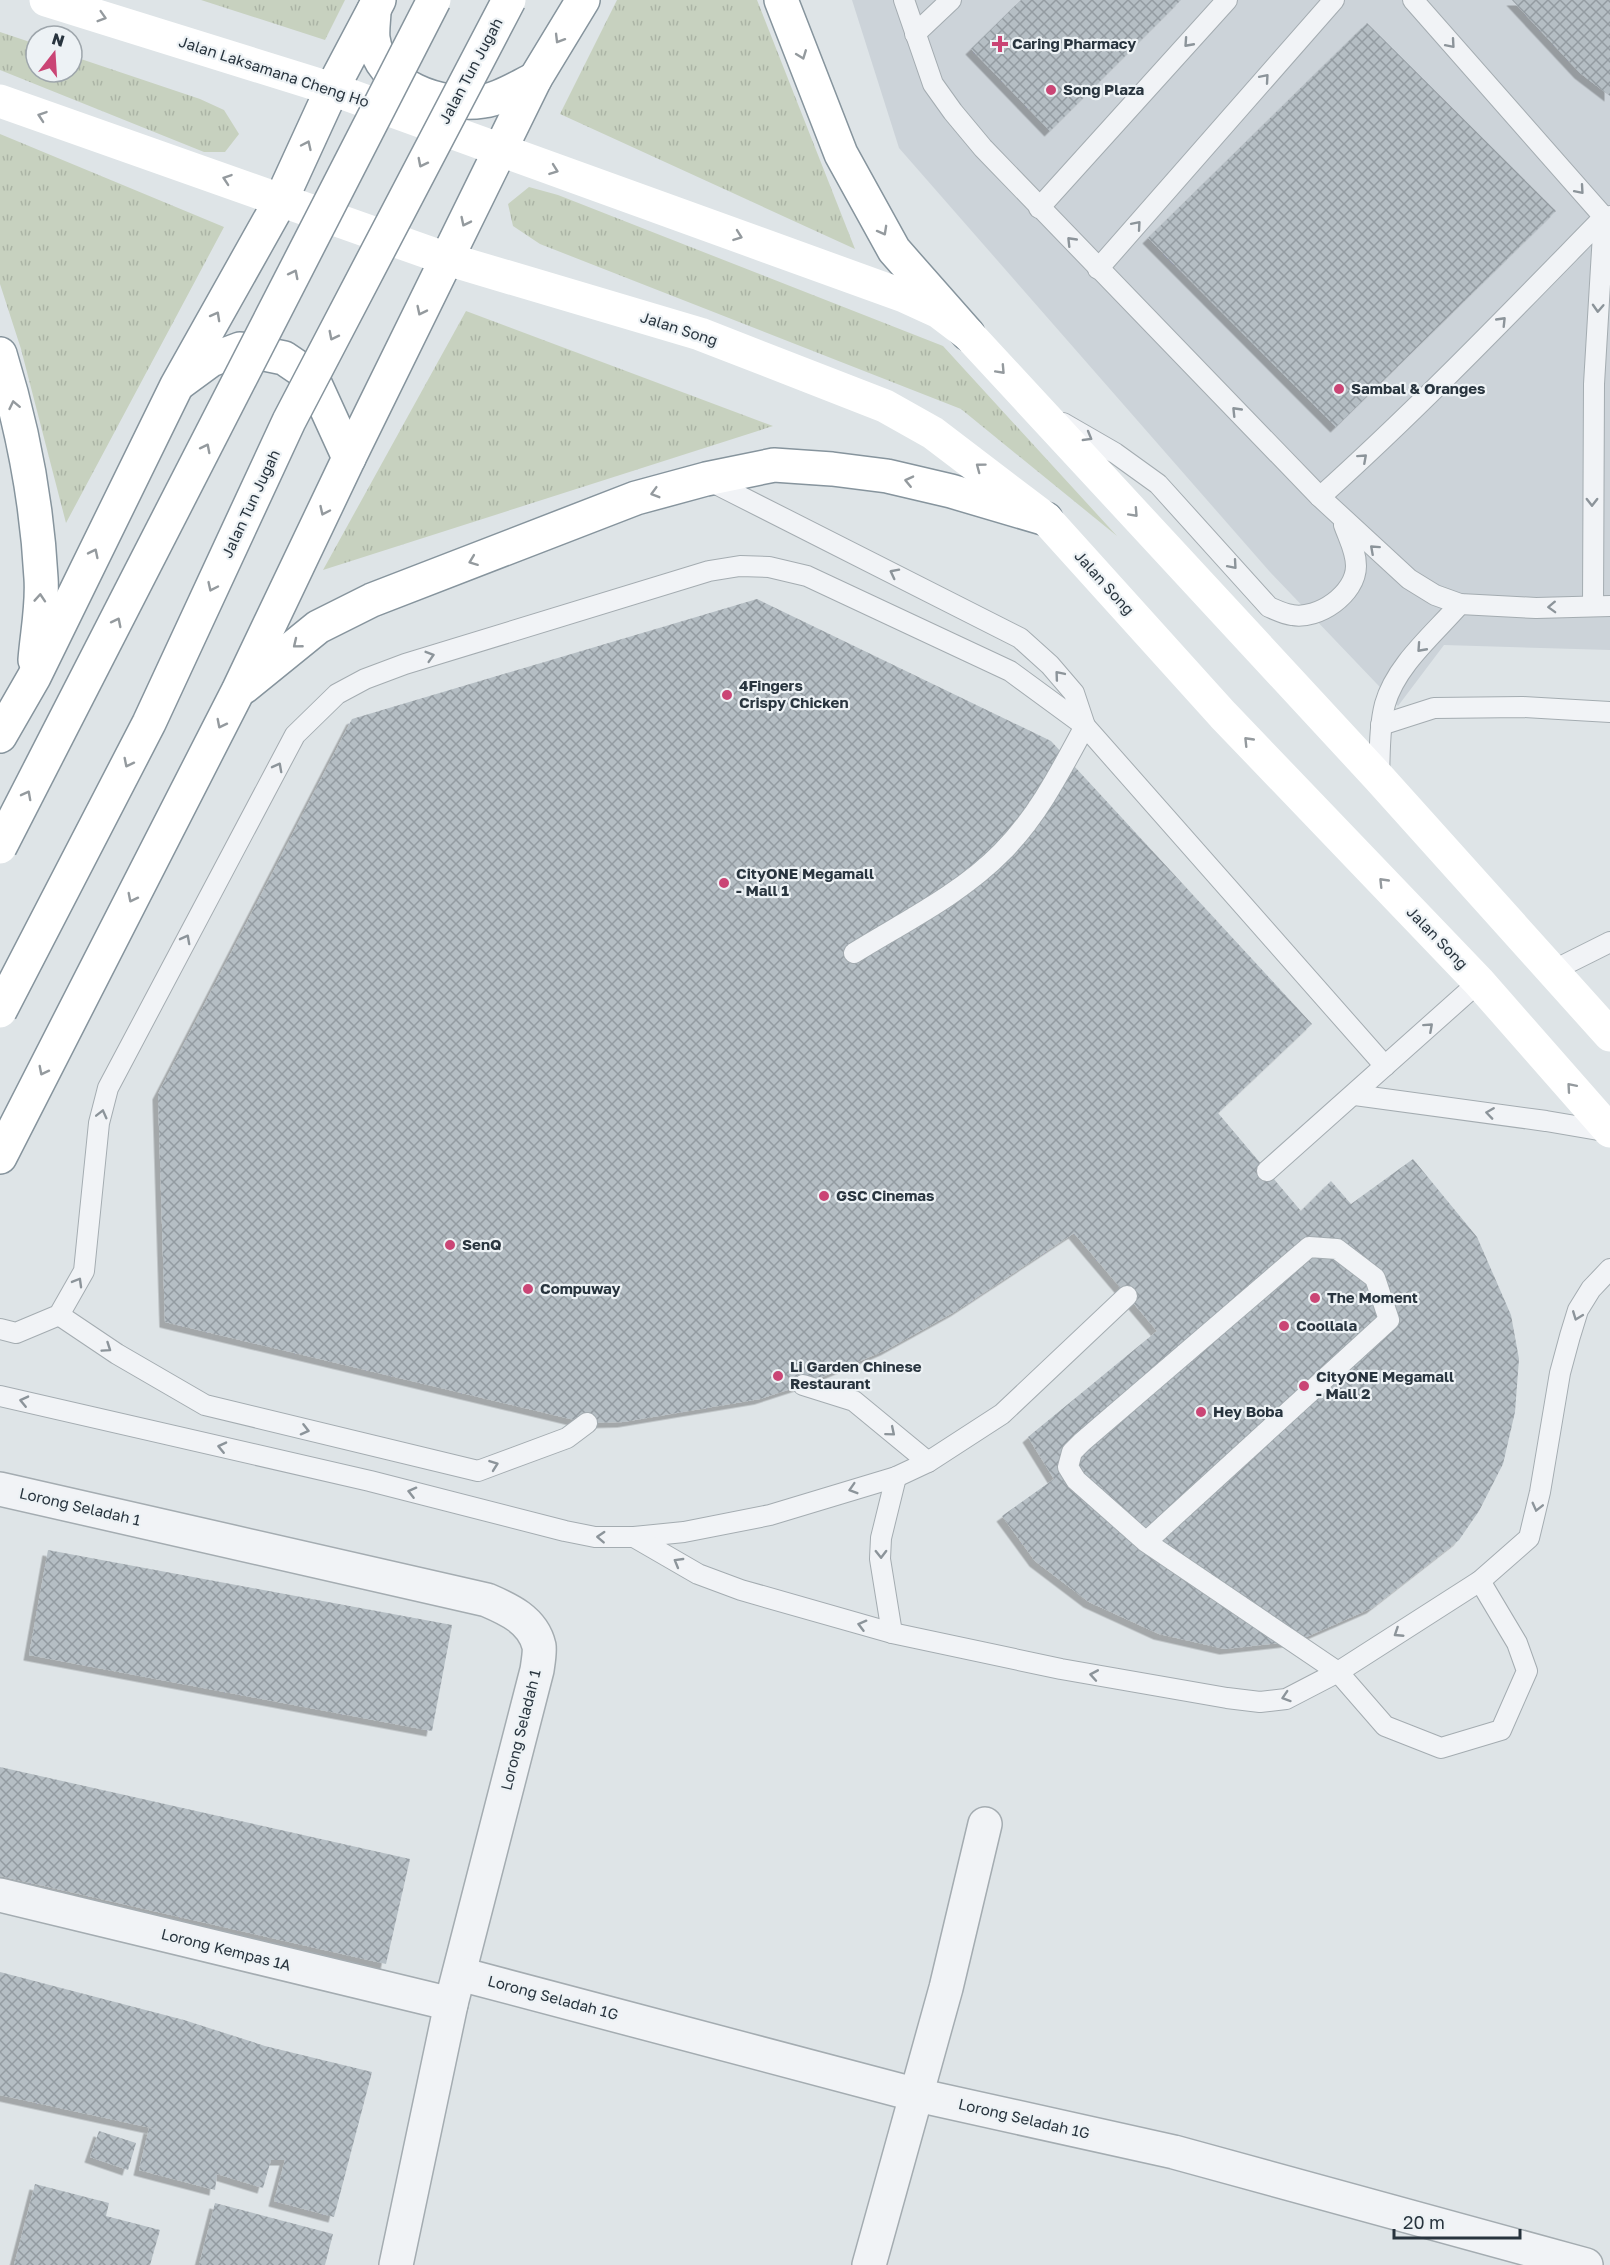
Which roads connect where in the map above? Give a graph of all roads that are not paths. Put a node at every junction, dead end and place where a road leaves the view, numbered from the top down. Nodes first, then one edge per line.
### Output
1 (46, 0) edge
2 (434, 0) edge
3 (509, 0) edge
4 (583, 0) edge
5 (781, 0) edge
6 (904, 0) edge
7 (951, 0) edge
8 (1227, 0) edge
9 (1334, 0) edge
10 (1413, 0) edge
11 (377, 5) edge
12 (915, 34) junction
13 (535, 79) junction
14 (332, 89) junction
15 (0, 100) edge
16 (499, 150) junction
17 (282, 198) junction
18 (1039, 208) junction
19 (1607, 216) edge
20 (447, 259) junction
21 (1098, 269) junction
22 (968, 334) junction
23 (0, 354) edge
24 (177, 385) junction
25 (1037, 408) junction
26 (349, 458) junction
27 (706, 479) junction
28 (1320, 497) junction
29 (1341, 518) junction
30 (1046, 519) junction
31 (1460, 604) junction
32 (1601, 606) edge
33 (34, 677) junction
34 (238, 691) junction
35 (1610, 712) edge
36 (1382, 725) junction
37 (1085, 726) junction
38 (0, 735) edge
39 (1379, 778) junction
40 (0, 847) edge
41 (1610, 942) edge
42 (854, 953) dead end
43 (1552, 971) junction
44 (1479, 982) junction
45 (0, 1011) edge
46 (1610, 1035) edge
47 (1385, 1066) junction
48 (1355, 1095) junction
49 (1610, 1132) edge
50 (0, 1156) edge
51 (1267, 1171) dead end
52 (1610, 1269) edge
53 (1127, 1296) dead end
54 (59, 1315) junction
55 (0, 1329) edge
56 (803, 1385) dead end
57 (0, 1396) edge
58 (587, 1423) dead end
59 (928, 1462) junction
60 (896, 1477) junction
61 (0, 1489) edge
62 (634, 1537) junction
63 (1146, 1542) junction
64 (1480, 1581) junction
65 (892, 1633) junction
66 (1338, 1672) junction
67 (985, 1824) dead end
68 (0, 1895) edge
69 (456, 1989) junction
70 (917, 2095) junction
71 (396, 2265) edge
72 (869, 2265) edge
73 (1586, 2265) edge

1 -> 14 main road, Jalan Laksamana Cheng Ho
40 -> 2 main road, bridge
3 -> 45 main road, Jalan Tun Jugah, bridge
4 -> 13 main road
5 -> 22 main road
6 - 12 lane
7 - 12 lane
8 -> 18 lane
21 -> 9 lane
10 -> 19 lane
11 - 13 main road
11 - 14 main road
12 - 18 lane
13 - 16 main road
14 - 16 main road, Jalan Laksamana Cheng Ho
17 -> 14 main road
17 -> 15 main road
16 -> 20 main road
16 -> 22 main road
17 - 20 main road
24 -> 17 main road
21 -> 18 lane
28 -> 19 lane
19 -> 32 lane
20 -> 26 main road
30 -> 20 main road, Jalan Song
28 -> 21 lane
22 -> 25 main road
33 -> 23 main road
24 - 26 main road
33 -> 24 main road
25 -> 29 lane
25 -> 39 main road
26 -> 34 main road
30 -> 27 main road
27 -> 34 main road
37 -> 27 lane
28 - 29 lane
31 -> 29 lane
44 -> 30 main road, Jalan Song
32 -> 31 lane
31 -> 36 lane
33 - 38 main road
34 -> 50 main road
35 - 36 lane
36 - 39 lane
37 - 42 lane
37 - 47 lane
54 -> 37 lane
39 - 43 main road
41 - 43 lane
43 - 46 main road
47 -> 44 lane
49 -> 44 main road, Jalan Song
47 - 48 lane
49 -> 48 lane
48 - 51 lane
52 -> 64 lane
53 - 59 lane
54 - 55 lane
54 -> 58 lane
56 -> 59 lane
62 -> 57 lane
59 - 60 lane
60 -> 62 lane
60 -> 65 lane
61 - 69 street, Lorong Seladah 1
65 -> 62 lane
63 - 63 lane
63 - 66 lane
64 -> 66 lane
64 - 66 lane
66 -> 65 lane
67 - 70 street
68 - 69 street, Lorong Kempas 1A
69 - 70 street, Lorong Seladah 1G
69 - 71 street, Lorong Seladah 1
70 - 72 street
70 - 73 street, Lorong Seladah 1G

